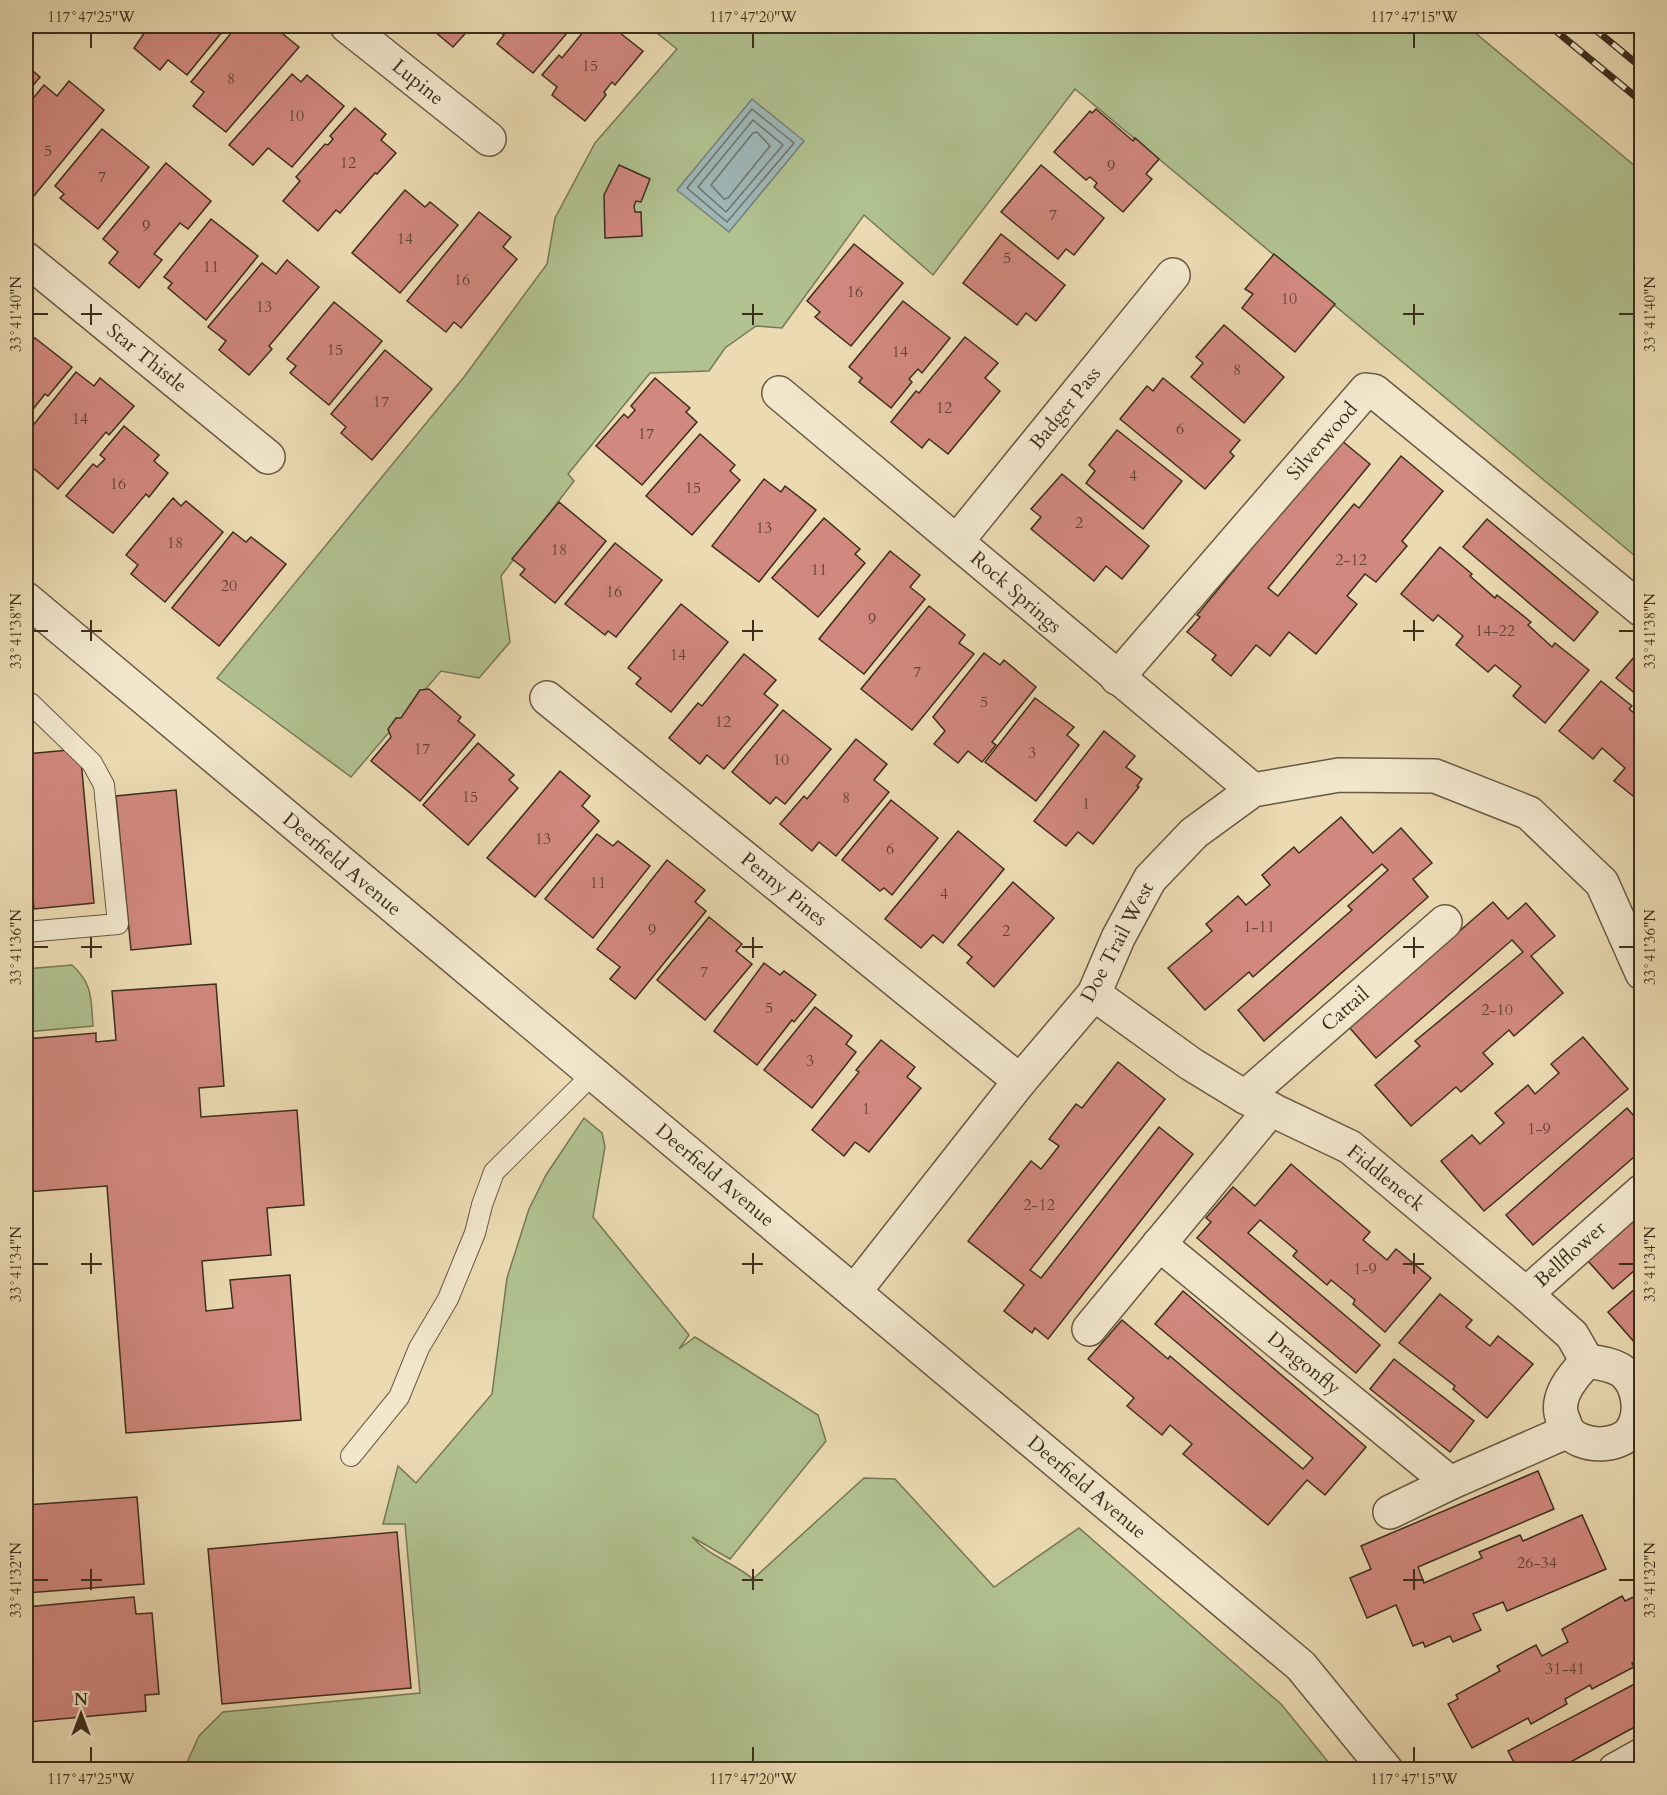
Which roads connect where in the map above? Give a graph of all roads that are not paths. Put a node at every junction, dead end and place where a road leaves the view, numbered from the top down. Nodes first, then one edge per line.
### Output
1 (347, 26) edge
2 (489, 139) dead end
3 (26, 259) edge
4 (1173, 274) dead end
5 (779, 393) dead end
6 (268, 457) dead end
7 (957, 541) junction
8 (26, 599) edge
9 (1641, 610) edge
10 (1117, 678) junction
11 (547, 698) dead end
12 (30, 704) dead end
13 (1252, 790) junction
14 (1445, 922) dead end
15 (26, 932) edge
16 (1641, 973) edge
17 (1094, 994) junction
18 (594, 1073) junction
19 (1020, 1081) junction
20 (1258, 1103) junction
21 (1641, 1191) edge
22 (1159, 1244) junction
23 (854, 1292) junction
24 (1526, 1294) junction
25 (1089, 1329) dead end
26 (1587, 1361) junction
27 (1568, 1431) junction
28 (351, 1456) dead end
29 (1450, 1483) junction
30 (1390, 1512) dead end
31 (1386, 1770) edge

1 - 2 street, Lupine
3 - 6 street, Star Thistle
4 - 7 street, Badger Pass
5 - 7 street, Rock Springs
7 - 10 street, Rock Springs
8 - 18 street, Deerfield Avenue
9 - 10 street, Silverwood
10 - 13 street, Rock Springs
11 - 19 street, Penny Pines
12 - 15 lane
13 - 16 street, Doe Trail West
13 - 17 street, Doe Trail West
14 - 20 street, Cattail
17 - 19 street, Doe Trail West
17 - 20 street, Fiddleneck
18 - 23 street, Deerfield Avenue
18 - 28 lane
19 - 23 street, Doe Trail West
20 - 22 street
20 - 24 street, Fiddleneck
21 - 24 street, Bellflower
22 - 25 street
22 - 29 street, Dragonfly
23 - 31 street, Deerfield Avenue
24 - 26 street, Fiddleneck
26 - 27 street
26 - 27 street
27 - 29 street
29 - 30 street

